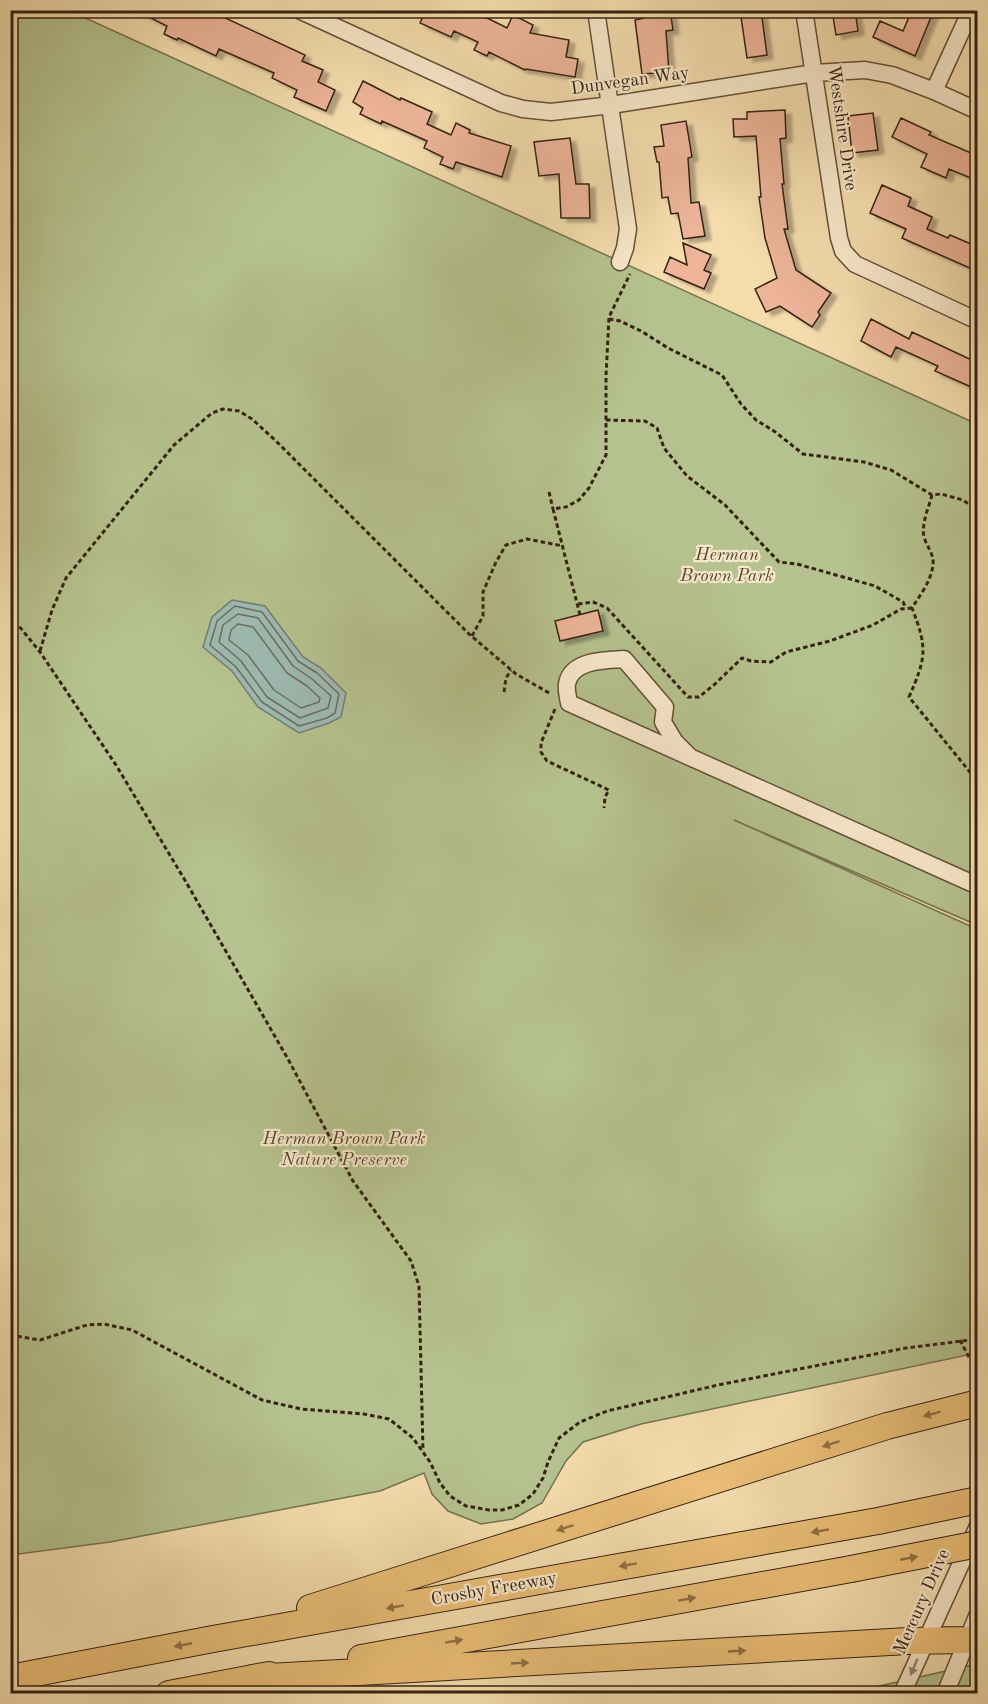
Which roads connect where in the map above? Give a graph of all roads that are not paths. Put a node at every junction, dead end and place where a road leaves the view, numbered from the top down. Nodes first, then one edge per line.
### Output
1 (299, 10) edge
2 (596, 10) edge
3 (804, 10) edge
4 (971, 10) edge
5 (814, 73) junction
6 (934, 91) junction
7 (610, 105) junction
8 (978, 111) edge
9 (620, 262) road end
10 (978, 321) edge
11 (690, 757) junction
12 (978, 886) edge
13 (978, 1403) edge
14 (978, 1500) edge
15 (978, 1526) edge
16 (978, 1544) edge
17 (978, 1614) edge
18 (213, 1639) junction
19 (972, 1639) edge
20 (925, 1641) junction
21 (10, 1678) edge
22 (252, 1678) junction
23 (169, 1694) edge
24 (902, 1694) edge
25 (945, 1694) edge

1 - 7 street, Dunvegan Way
2 - 7 street
3 - 5 street, Westshire Drive
4 - 6 street
5 - 6 street, Dunvegan Way
5 - 7 street, Dunvegan Way
5 - 10 street, Westshire Drive
6 - 8 street, Dunvegan Way
7 - 9 street
11 - 11 street
11 - 12 street
13 -> 18 highway
14 -> 18 highway, Crosby Freeway
15 - 20 street, Mercury Drive
22 -> 16 highway, bridge
17 - 19 street
18 -> 21 highway, Crosby Freeway
19 - 20 highway
19 - 25 street
22 -> 20 highway
20 -> 24 street, Mercury Drive
22 - 23 highway

